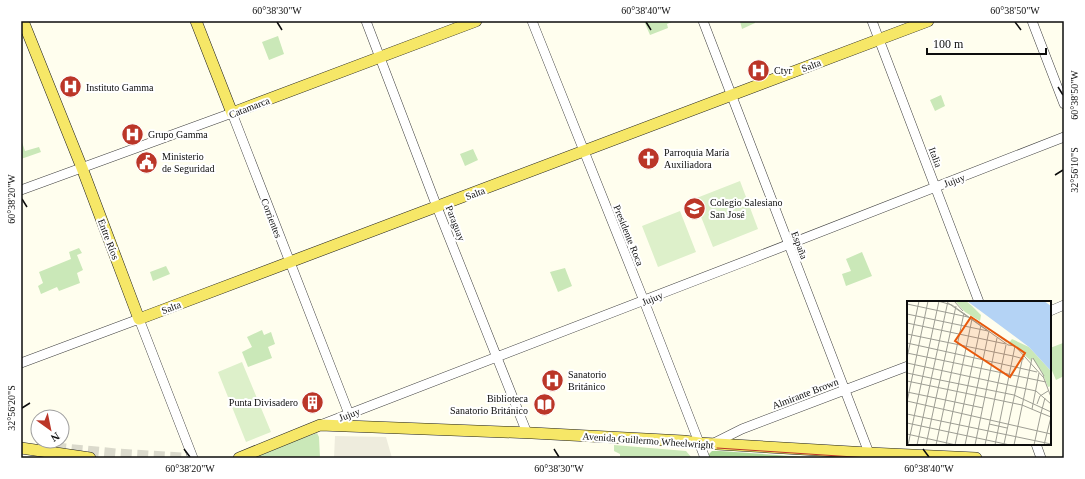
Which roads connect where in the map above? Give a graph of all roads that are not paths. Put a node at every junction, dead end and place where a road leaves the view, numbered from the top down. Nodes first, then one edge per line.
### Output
1 (196, 21) edge
2 (366, 21) edge
3 (476, 21) edge
4 (532, 21) edge
5 (703, 21) edge
6 (872, 21) edge
7 (928, 21) edge
8 (1032, 21) edge
9 (25, 23) edge
10 (879, 39) junction
11 (380, 57) junction
12 (732, 95) junction
13 (1064, 104) edge
14 (232, 113) junction
15 (1064, 137) edge
16 (583, 151) junction
17 (82, 168) junction
18 (936, 187) junction
19 (21, 190) edge
20 (438, 207) junction
21 (788, 244) junction
22 (290, 263) junction
23 (644, 301) junction
24 (979, 301) edge
25 (1064, 305) edge
26 (1051, 311) edge
27 (139, 319) junction
28 (496, 357) junction
29 (21, 363) edge
30 (907, 366) edge
31 (844, 390) junction
32 (349, 414) junction
33 (320, 425) junction
34 (527, 433) junction
35 (699, 443) junction
36 (712, 444) junction
37 (1036, 445) edge
38 (21, 448) edge
39 (869, 453) junction
40 (945, 457) edge
41 (90, 458) edge
42 (193, 458) edge
43 (239, 458) edge
44 (705, 458) edge
45 (976, 458) edge
46 (1041, 458) edge

1 - 14 main road, Corrientes
2 - 11 street, Paraguay
3 - 11 main road, Catamarca
4 - 16 street, Presidente Roca
5 - 12 street, España
6 - 10 street, Italia
7 - 10 main road, Salta
8 - 13 street
9 - 17 main road, Entre Ríos
10 - 12 main road, Salta
10 - 18 street, Italia
11 - 14 main road, Catamarca
11 - 20 street, Paraguay
12 - 16 main road, Salta
12 - 21 street, España
14 - 17 street, Catamarca
14 - 22 street, Corrientes
15 - 18 street, Jujuy
16 - 20 main road, Salta
16 - 23 street, Presidente Roca
17 - 19 street, Catamarca
17 - 27 main road, Entre Ríos
18 - 21 street, Jujuy
18 - 24 street, Italia
20 - 22 main road, Salta
20 - 28 street, Paraguay
21 - 23 street, Jujuy
21 - 31 street, España
22 - 27 main road, Salta
22 - 32 street, Corrientes
23 - 28 street, Jujuy
23 - 35 street, Presidente Roca
25 - 26 street
27 - 29 street, Salta
27 - 42 street, Entre Ríos
28 - 32 street, Jujuy
28 - 34 street, Paraguay
30 - 31 street, Almirante Brown
31 - 36 street, Almirante Brown
31 - 39 street, España
32 - 33 street, Jujuy
33 - 34 main road, Avenida Guillermo Wheelwright
33 - 43 main road, Jujuy
34 - 35 main road, Avenida Guillermo Wheelwright
35 - 36 main road, Avenida Guillermo Wheelwright
35 - 44 street, Presidente Roca
36 - 39 main road, Avenida Guillermo Wheelwright
37 - 46 street
38 - 41 main road
39 - 40 main road, Avenida Guillermo Wheelwright
40 - 45 main road, Avenida Guillermo Wheelwright

